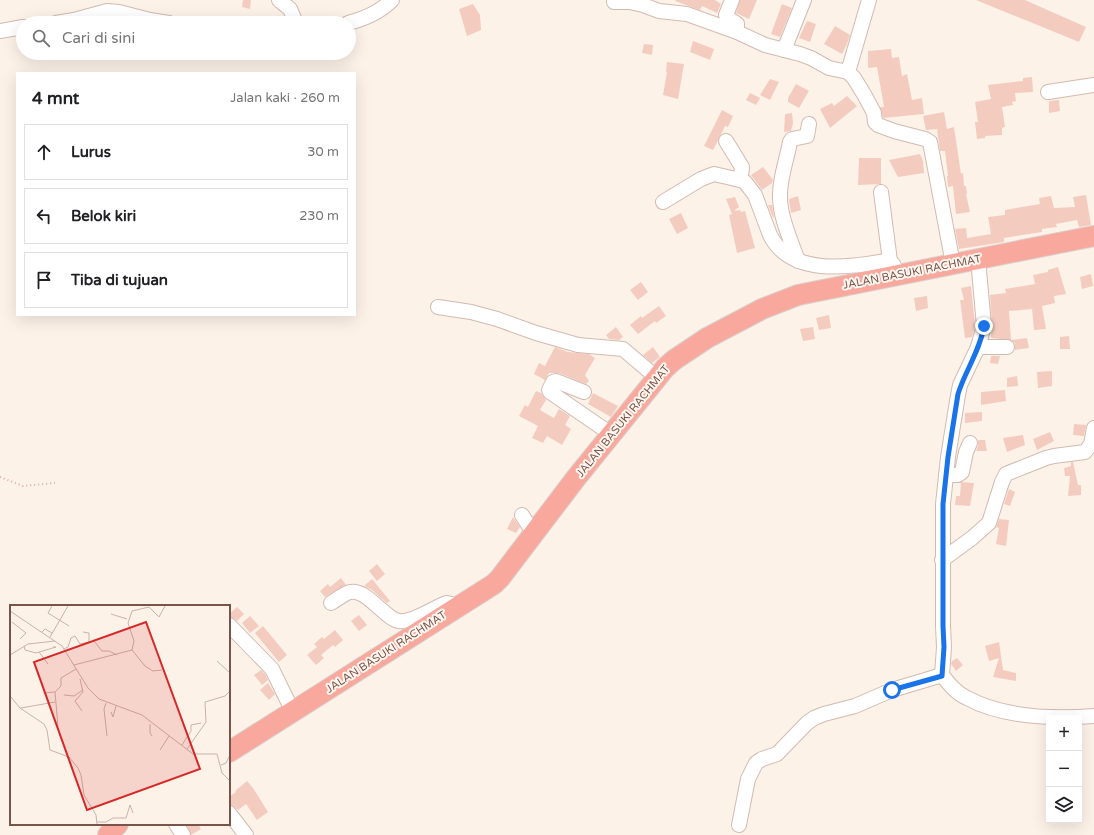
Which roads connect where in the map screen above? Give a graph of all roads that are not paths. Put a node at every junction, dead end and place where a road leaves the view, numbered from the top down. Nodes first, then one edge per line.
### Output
1 (279, 0) edge
2 (392, 0) edge
3 (732, 0) edge
4 (804, 0) edge
5 (869, 0) edge
6 (614, 2) dead end
7 (89, 16) edge
8 (134, 16) edge
9 (293, 16) edge
10 (356, 20) edge
11 (16, 29) edge
12 (0, 32) edge
13 (737, 32) junction
14 (784, 50) junction
15 (848, 72) junction
16 (1094, 85) edge
17 (1048, 92) dead end
18 (809, 124) dead end
19 (726, 141) dead end
20 (740, 180) junction
21 (881, 192) dead end
22 (663, 202) dead end
23 (1094, 236) edge
24 (978, 259) junction
25 (798, 261) junction
26 (953, 264) junction
27 (893, 269) junction
28 (438, 307) dead end
29 (978, 347) junction
30 (1007, 347) dead end
31 (656, 377) junction
32 (584, 392) dead end
33 (1094, 428) edge
34 (611, 434) junction
35 (970, 443) dead end
36 (946, 475) junction
37 (522, 515) dead end
38 (538, 529) junction
39 (942, 560) junction
40 (331, 604) dead end
41 (458, 607) junction
42 (230, 626) edge
43 (942, 676) junction
44 (293, 712) junction
45 (1094, 716) edge
46 (230, 751) edge
47 (230, 814) edge
48 (117, 825) edge
49 (177, 825) edge
50 (739, 825) dead end
51 (108, 835) edge
52 (183, 835) edge
53 (246, 835) edge

1 - 9 street
2 - 10 street
3 - 13 street
4 - 14 street
5 - 15 street
6 - 13 street
7 - 8 street
11 - 12 street
13 - 14 street
14 - 15 street
15 - 26 street
16 - 17 street
18 - 25 street
19 - 20 street
20 - 22 street
20 - 25 street
21 - 27 street
23 - 24 highway, JALAN BASUKI RACHMAT
24 - 26 highway, JALAN BASUKI RACHMAT
24 - 29 street
25 - 27 street
26 - 27 highway, JALAN BASUKI RACHMAT
27 - 31 highway, JALAN BASUKI RACHMAT
28 - 31 street
29 - 30 street
29 - 36 street
31 - 34 highway, JALAN BASUKI RACHMAT
32 - 34 street
33 - 39 street
34 - 38 highway, JALAN BASUKI RACHMAT
35 - 36 street
36 - 39 street
37 - 38 street
38 - 41 highway, JALAN BASUKI RACHMAT
39 - 43 street
40 - 41 street
41 - 44 highway, JALAN BASUKI RACHMAT
42 - 44 street
43 - 45 street
43 - 50 street
44 - 46 highway, JALAN BASUKI RACHMAT
47 - 53 street
48 - 51 highway
49 - 52 street

